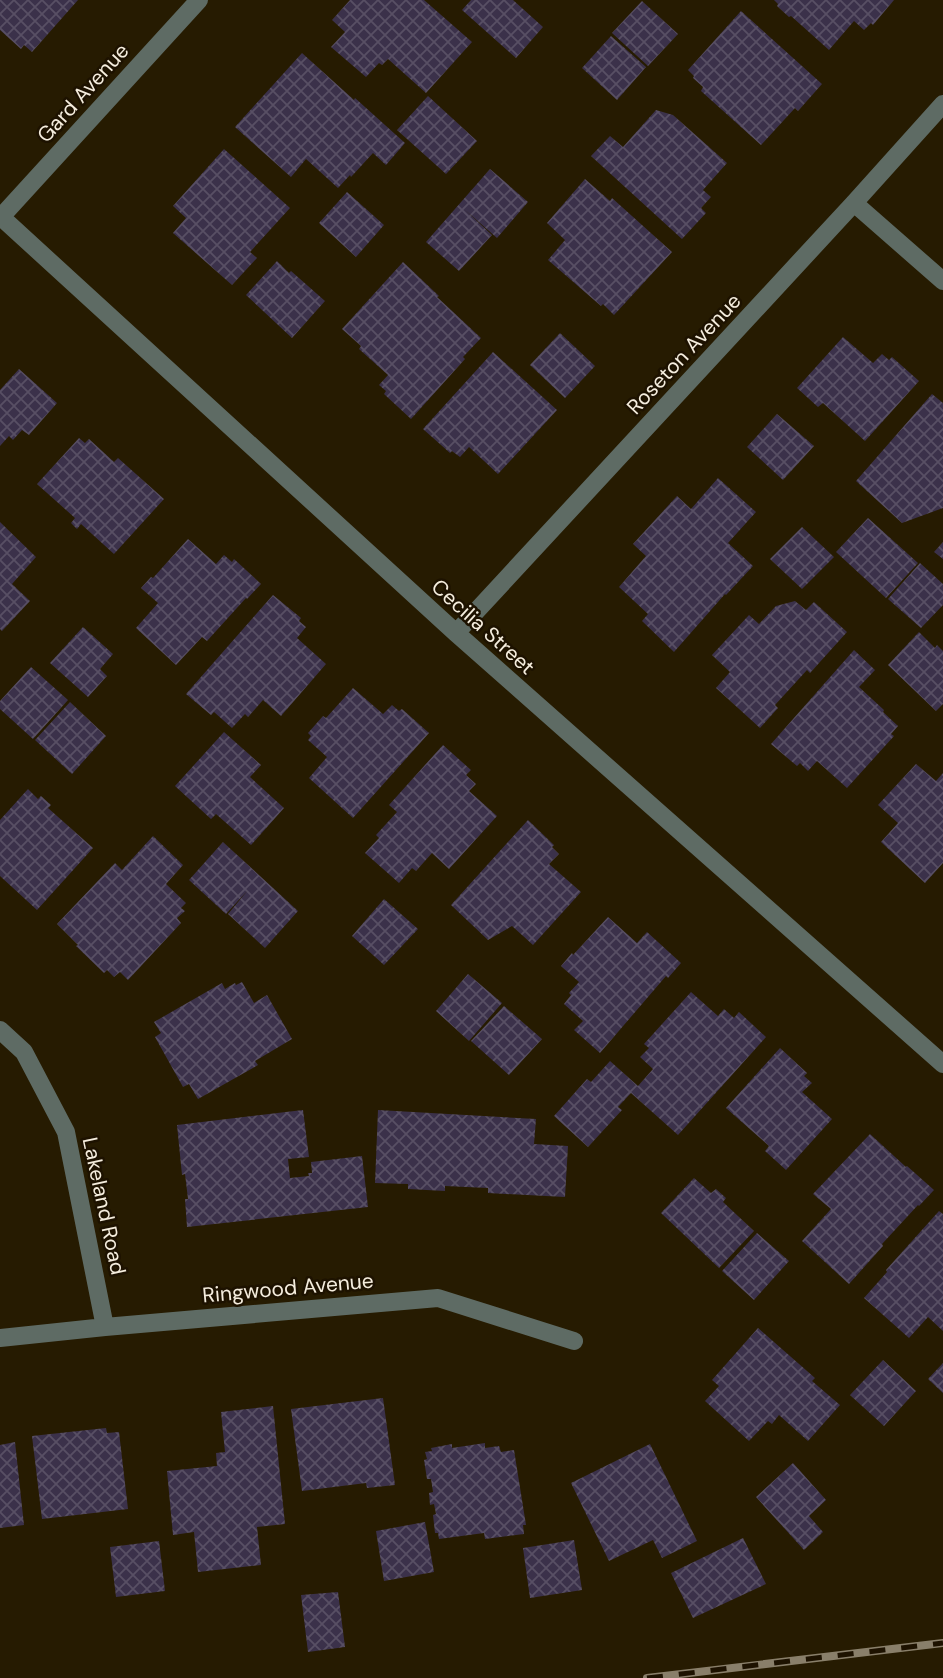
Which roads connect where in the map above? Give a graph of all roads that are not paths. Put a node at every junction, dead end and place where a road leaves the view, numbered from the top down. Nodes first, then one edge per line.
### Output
1 (199, 0) edge
2 (943, 104) edge
3 (854, 203) junction
4 (1, 217) edge
5 (943, 281) edge
6 (456, 634) junction
7 (0, 1030) edge
8 (943, 1064) edge
9 (106, 1326) junction
10 (0, 1338) edge
11 (573, 1341) dead end

1 - 4 street, Gard Avenue
2 - 3 street, Roseton Avenue
3 - 5 street
3 - 6 street, Roseton Avenue
4 - 6 street, Cecilia Street
6 - 8 street, Cecilia Street
7 - 9 street, Lakeland Road
9 - 10 street, Ringwood Avenue
9 - 11 street, Ringwood Avenue

